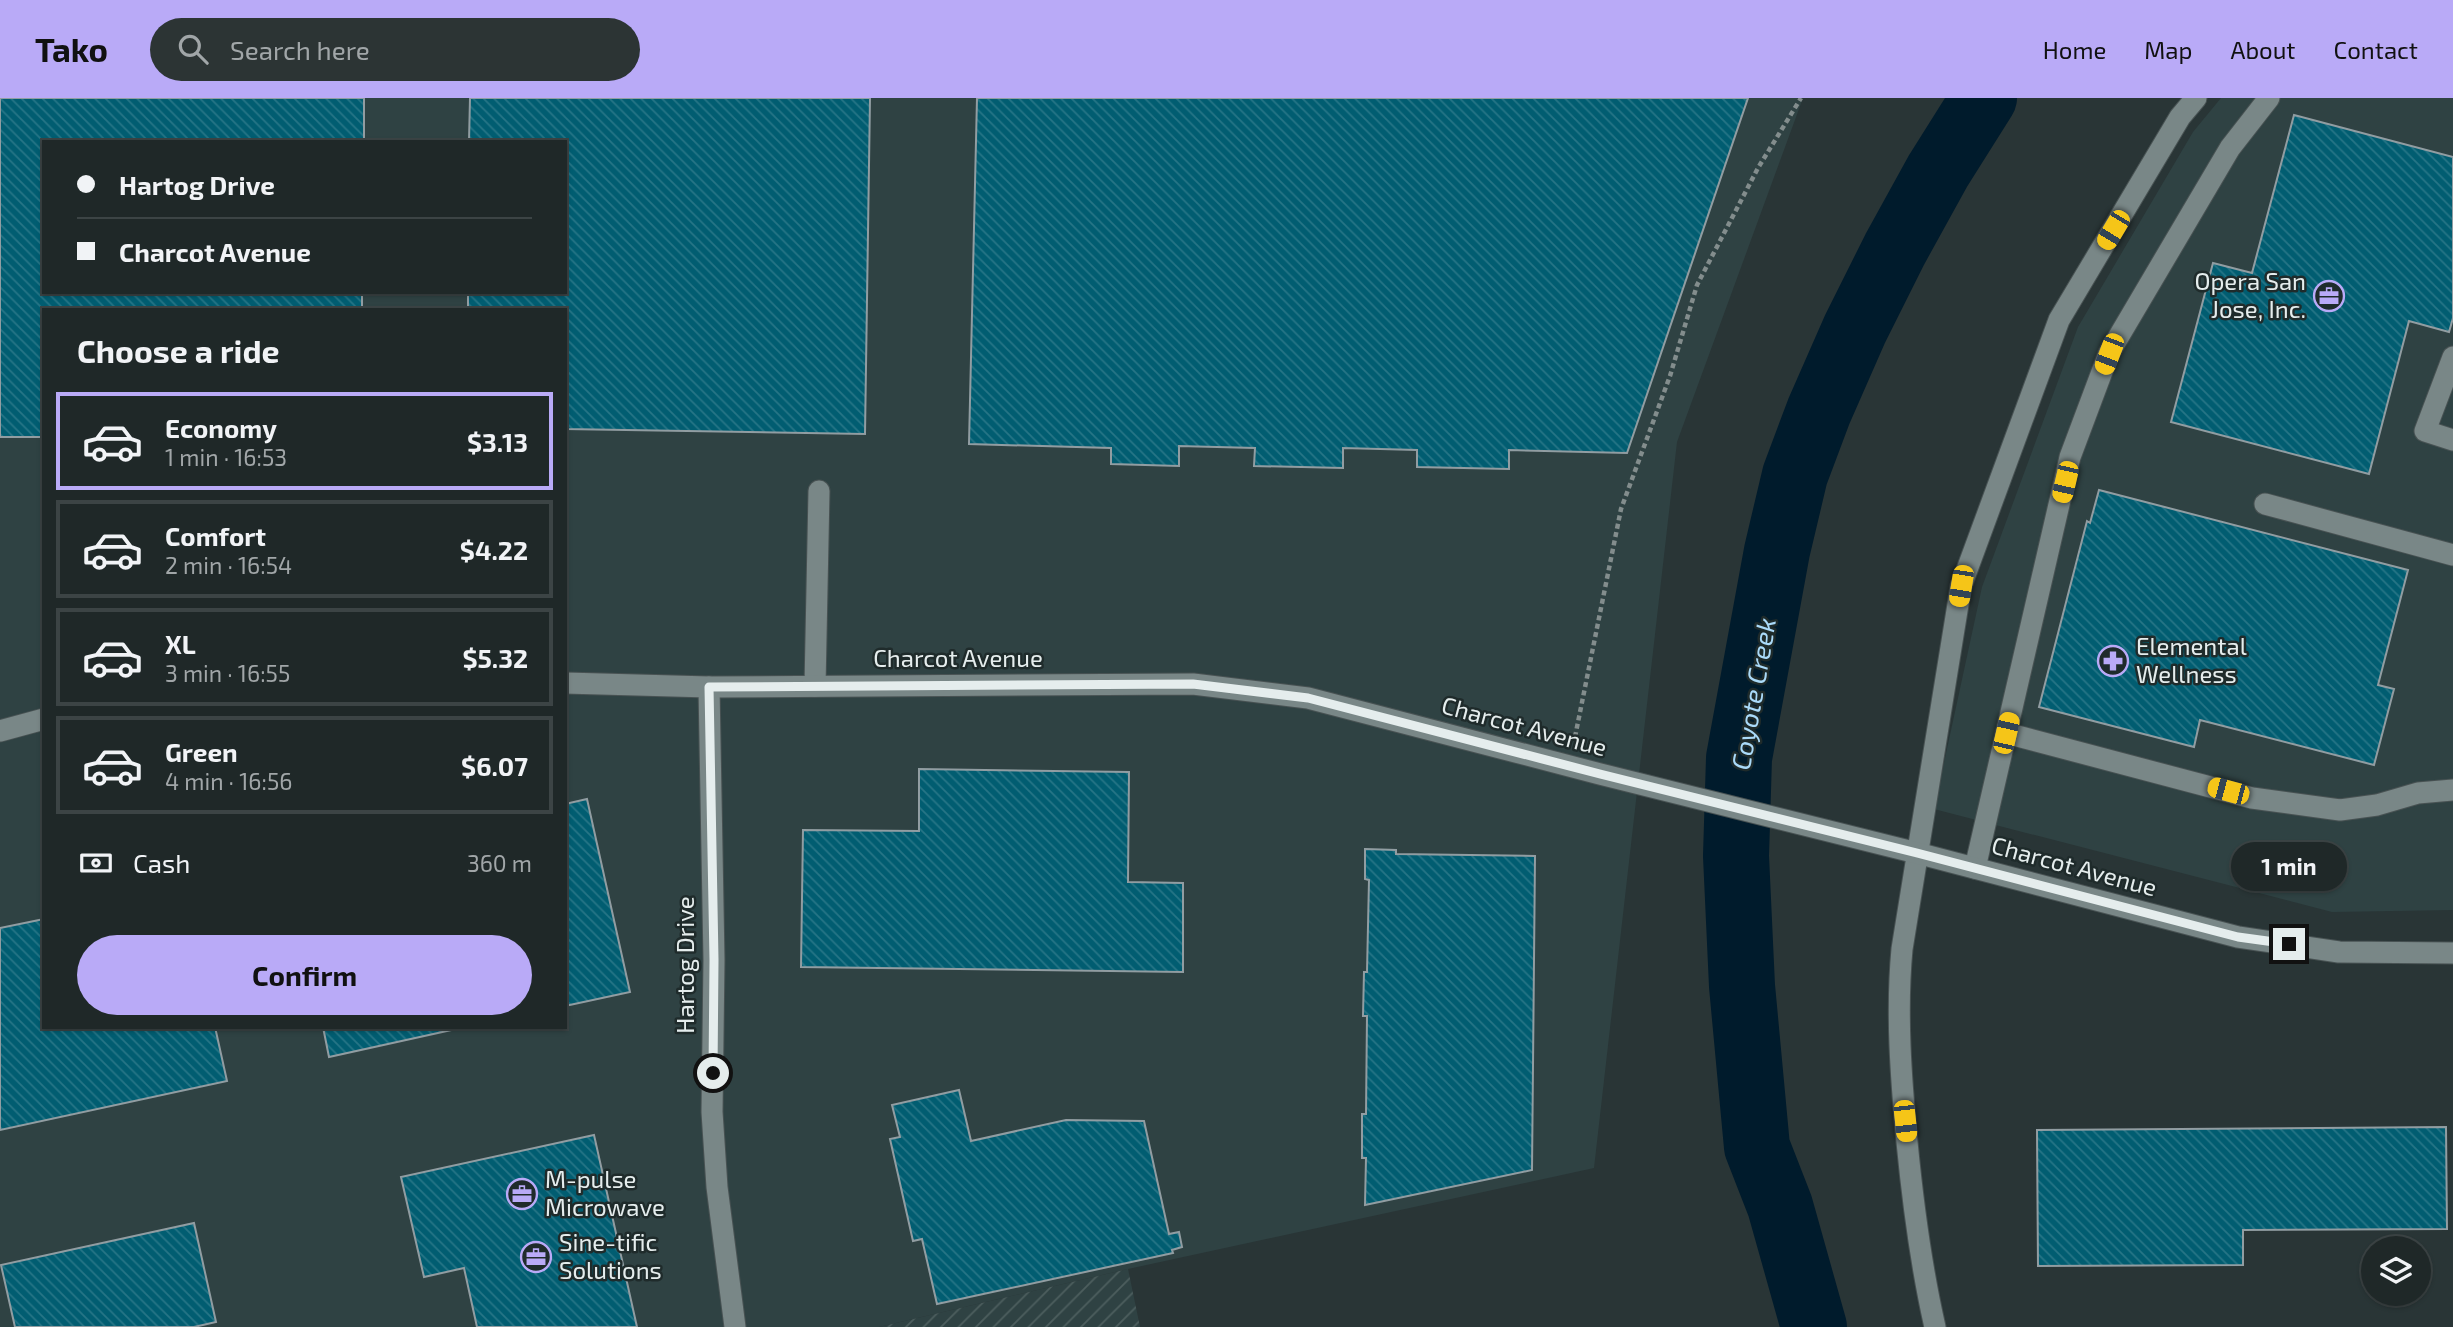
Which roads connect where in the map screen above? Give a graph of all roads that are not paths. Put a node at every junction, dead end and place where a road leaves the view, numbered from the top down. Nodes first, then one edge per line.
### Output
1 (2196, 98) edge
2 (2269, 98) edge
3 (2453, 357) edge
4 (2453, 440) edge
5 (819, 491) dead end
6 (2265, 504) dead end
7 (2453, 555) edge
8 (567, 682) edge
9 (815, 686) junction
10 (709, 687) junction
11 (42, 720) edge
12 (0, 731) edge
13 (2006, 733) junction
14 (2453, 790) edge
15 (1917, 853) junction
16 (1975, 868) junction
17 (2453, 953) edge
18 (735, 1327) edge
19 (1935, 1327) edge

1 - 15 street
2 - 13 street
3 - 4 street
5 - 9 street
6 - 7 street
8 - 10 street, Charcot Avenue
9 - 10 street, Charcot Avenue
9 - 15 street, Charcot Avenue
10 - 18 street, Hartog Drive
11 - 12 street
13 - 14 street
13 - 16 street
15 - 16 street, Charcot Avenue
15 - 19 street
16 - 17 street, Charcot Avenue

